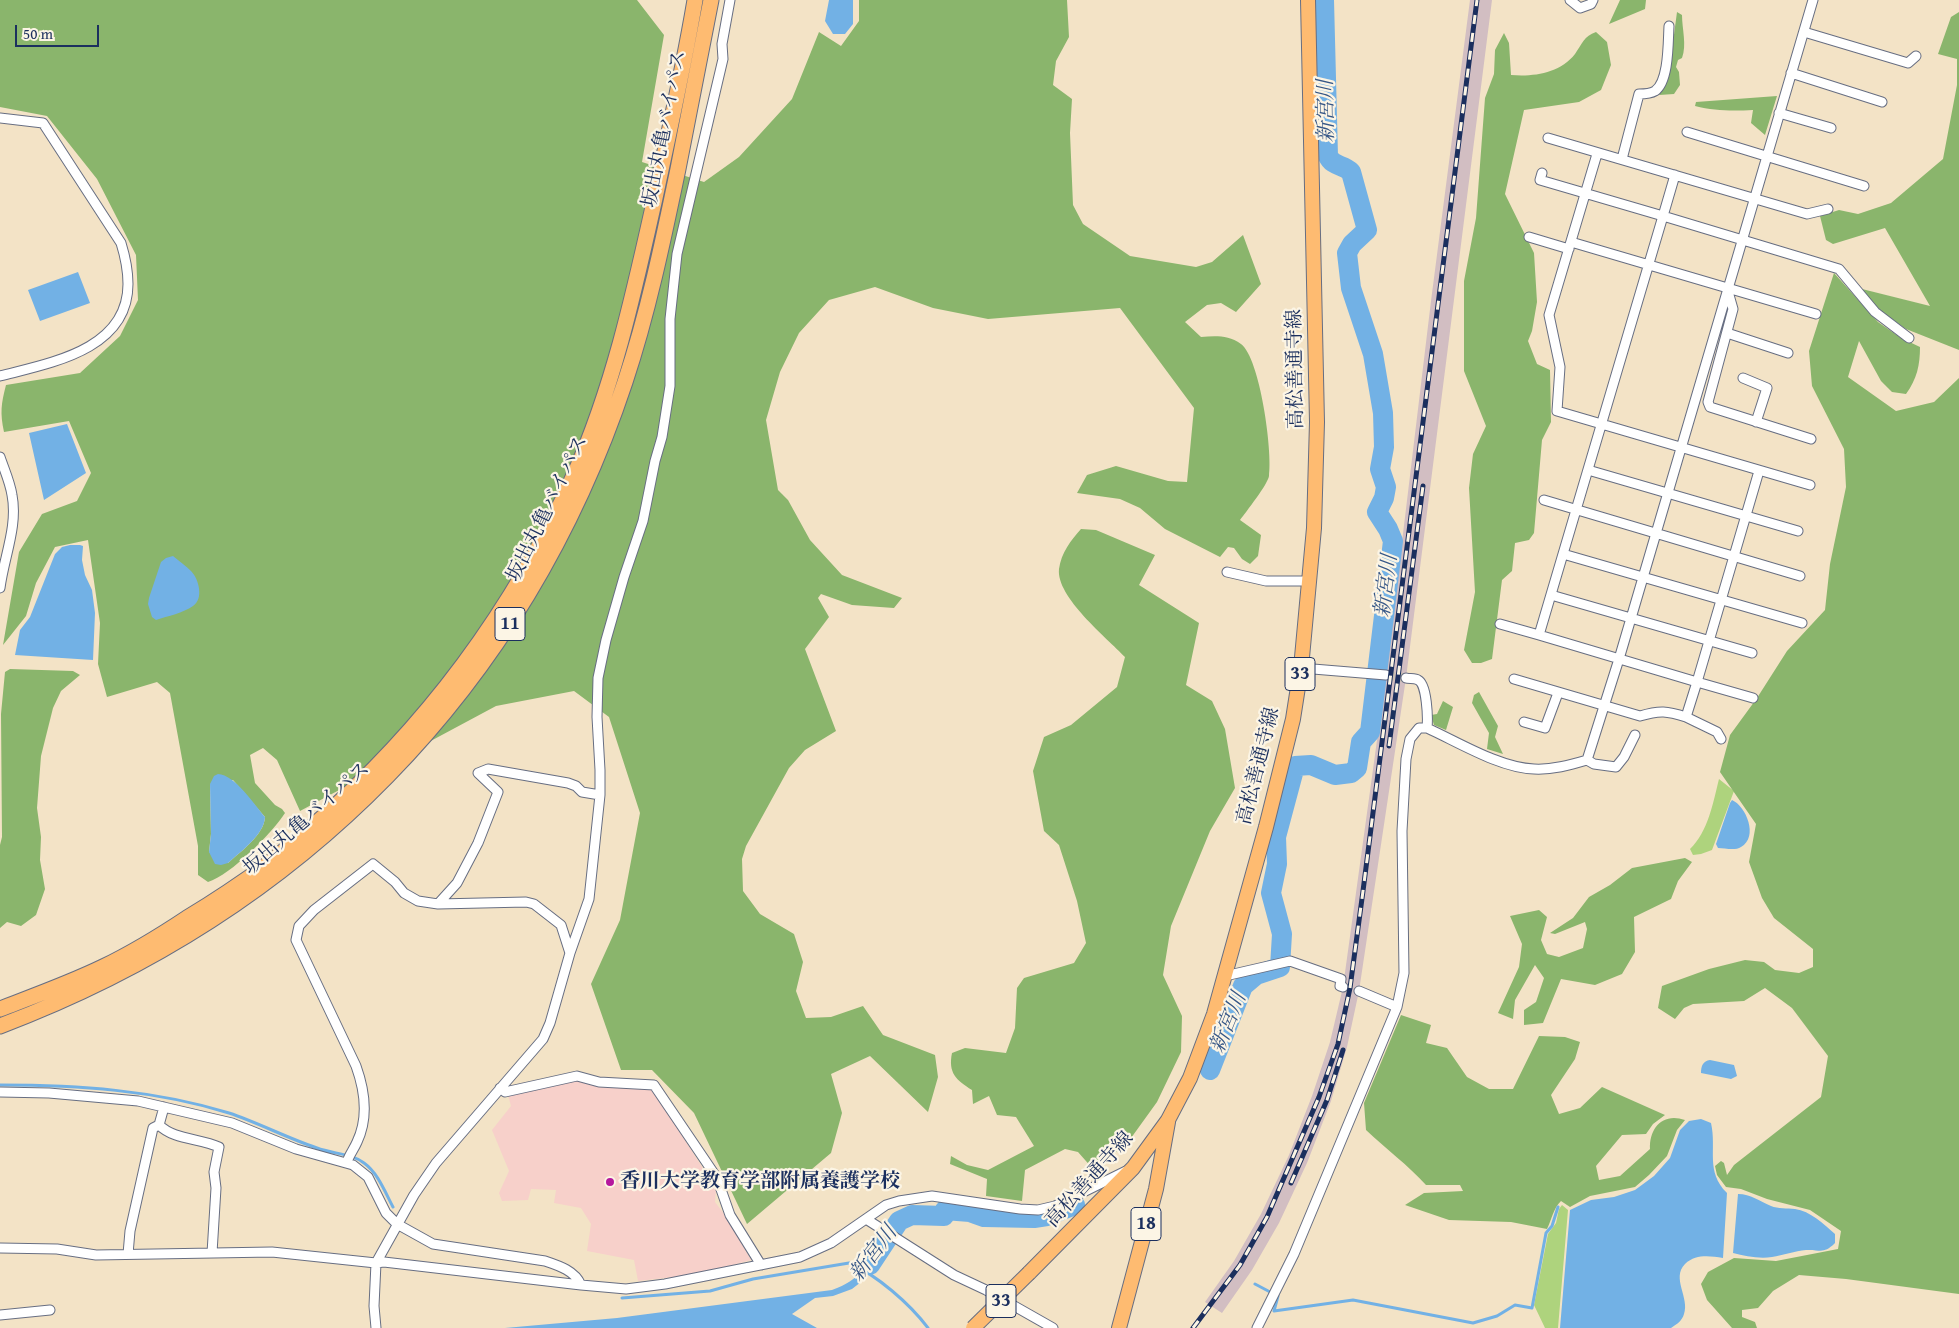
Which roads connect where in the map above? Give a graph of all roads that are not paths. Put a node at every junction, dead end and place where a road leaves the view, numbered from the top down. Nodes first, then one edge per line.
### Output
1 (695, 0) edge
2 (711, 0) edge
3 (730, 0) edge
4 (1308, 0) edge
5 (1570, 0) edge
6 (1593, 0) edge
7 (1813, 0) edge
8 (1670, 26) dead end
9 (1804, 32) junction
10 (1916, 56) dead end
11 (1791, 73) junction
12 (1882, 102) dead end
13 (1779, 113) junction
14 (0, 118) edge
15 (1831, 128) dead end
16 (1687, 132) dead end
17 (1548, 138) dead end
18 (1597, 154) junction
19 (1766, 156) junction
20 (1622, 159) junction
21 (1542, 173) dead end
22 (1675, 175) junction
23 (1864, 186) dead end
24 (1585, 193) junction
25 (1754, 198) junction
26 (1828, 210) dead end
27 (1663, 216) junction
28 (1529, 237) dead end
29 (1741, 240) junction
30 (1570, 245) junction
31 (644, 246) junction
32 (660, 251) junction
33 (677, 254) junction
34 (1649, 265) junction
35 (1727, 288) junction
36 (1816, 314) dead end
37 (1727, 334) junction
38 (1909, 338) dead end
39 (1788, 352) dead end
40 (0, 376) edge
41 (1743, 378) dead end
42 (1756, 422) junction
43 (1601, 425) junction
44 (1810, 439) dead end
45 (1680, 448) junction
46 (0, 457) edge
47 (1588, 470) junction
48 (1759, 471) junction
49 (1810, 485) dead end
50 (1667, 493) junction
51 (1544, 500) dead end
52 (1576, 509) junction
53 (1746, 516) junction
54 (1798, 531) dead end
55 (1655, 533) junction
56 (1563, 554) junction
57 (1734, 556) junction
58 (1227, 572) dead end
59 (1800, 576) dead end
60 (1642, 577) junction
61 (1308, 581) junction
62 (0, 588) edge
63 (1551, 595) junction
64 (1721, 600) junction
65 (1631, 618) junction
66 (1802, 623) dead end
67 (1500, 624) dead end
68 (1539, 635) junction
69 (1709, 640) junction
70 (1752, 652) dead end
71 (1619, 659) junction
72 (1301, 668) junction
73 (1379, 675) tunnel mouth
74 (1406, 678) tunnel mouth
75 (1514, 679) dead end
76 (1697, 682) junction
77 (1558, 693) junction
78 (1753, 698) dead end
79 (1605, 705) junction
80 (1686, 717) junction
81 (1524, 722) dead end
82 (1427, 728) junction
83 (1635, 735) dead end
84 (1721, 740) dead end
85 (1586, 760) junction
86 (600, 795) junction
87 (256, 874) junction
88 (438, 904) junction
89 (570, 953) junction
90 (1225, 976) junction
91 (1343, 987) tunnel mouth
92 (1359, 991) tunnel mouth
93 (1397, 1007) junction
94 (0, 1009) edge
95 (0, 1026) edge
96 (500, 1088) junction
97 (0, 1092) edge
98 (164, 1107) junction
99 (1168, 1120) junction
100 (159, 1126) junction
101 (348, 1158) junction
102 (1133, 1168) junction
103 (1158, 1180) junction
104 (866, 1219) junction
105 (397, 1224) junction
106 (0, 1248) edge
107 (212, 1253) junction
108 (128, 1254) junction
109 (376, 1263) junction
110 (761, 1266) junction
111 (581, 1286) junction
112 (50, 1310) dead end
113 (0, 1315) edge
114 (376, 1328) edge
115 (972, 1328) edge
116 (1053, 1328) edge
117 (1119, 1328) edge
118 (1257, 1328) edge

1 - 31 highway, 坂出丸亀バイパス / 11
2 - 32 highway, 坂出丸亀バイパス / 11
3 - 33 street
4 - 61 main road, 高松善通寺線 / 33
5 - 6 street
7 - 9 street
8 - 20 street
9 - 10 street
9 - 11 street
11 - 12 street
11 - 13 street
13 - 15 street
13 - 19 street
14 - 40 street
16 - 19 street
17 - 18 street
18 - 20 street
18 - 24 street
19 - 23 street
19 - 25 street
20 - 22 street
21 - 24 street
22 - 25 street
22 - 27 street
24 - 27 street
24 - 30 street
25 - 26 street
25 - 29 street
27 - 29 street
27 - 34 street
28 - 30 street
29 - 35 street
29 - 38 street
30 - 34 street
30 - 43 street
31 - 32 street
31 - 87 highway, 坂出丸亀バイパス / 11
32 - 33 street
32 - 87 highway, 坂出丸亀バイパス / 11
33 - 86 street
34 - 35 street
34 - 43 street
35 - 36 street
35 - 37 street
35 - 45 street
37 - 39 street
37 - 42 street
41 - 42 street
42 - 44 street
43 - 45 street
43 - 47 street
45 - 48 street
45 - 50 street
46 - 62 street
47 - 50 street
47 - 52 street
48 - 49 street
48 - 53 street
50 - 53 street
50 - 55 street
51 - 52 street
52 - 55 street
52 - 56 street
53 - 54 street
53 - 57 street
55 - 57 street
55 - 60 street
56 - 60 street
56 - 63 street
57 - 59 street
57 - 64 street
58 - 61 street
60 - 64 street
60 - 65 street
61 - 72 main road, 高松善通寺線 / 33
63 - 65 street
63 - 68 street
64 - 66 street
64 - 69 street
65 - 69 street
65 - 71 street
67 - 68 street
68 - 71 street
69 - 70 street
69 - 76 street
71 - 76 street
71 - 79 street
72 - 73 street
72 - 90 main road, 高松善通寺線 / 33
74 - 82 street
75 - 77 street
76 - 78 street
76 - 80 street
77 - 79 street
77 - 81 street
79 - 80 street
79 - 85 street
80 - 84 street
82 - 85 street
82 - 93 street
83 - 85 street
86 - 88 street
86 - 89 street
87 - 94 highway, 坂出丸亀バイパス / 11
87 - 95 highway, 坂出丸亀バイパス / 11
88 - 89 street
88 - 101 street
89 - 96 street
90 - 91 street
90 - 99 main road, 高松善通寺線 / 33
92 - 93 street
93 - 118 street
96 - 105 street
96 - 110 street
97 - 98 street
98 - 100 street
98 - 101 street
99 - 102 main road, 高松善通寺線 / 33
99 - 103 main road, 18
100 - 107 street
100 - 108 street
101 - 105 street
102 - 103 main road
102 - 104 street
102 - 115 main road, 高松善通寺線 / 33, bridge
103 - 117 main road, 18
104 - 110 street
104 - 116 street
105 - 109 street
105 - 111 street
106 - 108 street
107 - 108 street
107 - 109 street
109 - 111 street
109 - 114 street
110 - 111 street
112 - 113 street

